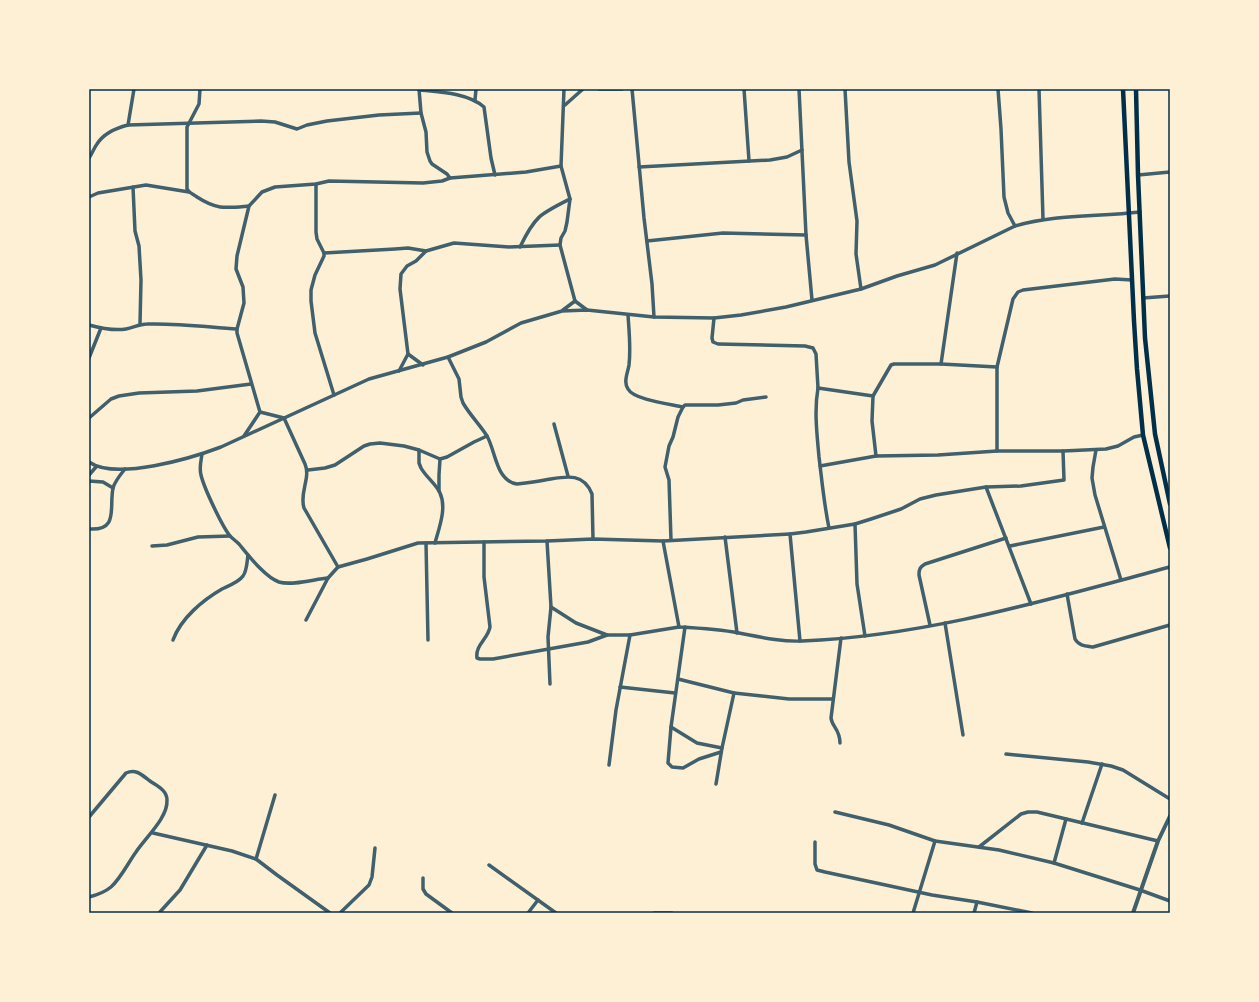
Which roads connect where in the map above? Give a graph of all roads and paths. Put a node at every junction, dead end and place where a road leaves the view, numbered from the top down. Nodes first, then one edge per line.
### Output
1 (134, 89) edge
2 (200, 89) edge
3 (419, 89) edge
4 (476, 89) edge
5 (564, 89) edge
6 (582, 89) edge
7 (588, 89) edge
8 (599, 89) edge
9 (622, 89) edge
10 (632, 89) edge
11 (744, 89) edge
12 (799, 89) edge
13 (844, 89) edge
14 (998, 89) edge
15 (1039, 89) edge
16 (1123, 89) edge
17 (1136, 89) edge
18 (475, 100) junction
19 (565, 105) junction
20 (421, 114) junction
21 (188, 123) junction
22 (128, 125) junction
23 (91, 149) edge
24 (802, 150) junction
25 (89, 158) edge
26 (749, 161) junction
27 (561, 166) junction
28 (639, 167) junction
29 (1170, 172) edge
30 (495, 175) junction
31 (1138, 175) junction
32 (450, 178) junction
33 (316, 184) junction
34 (133, 187) junction
35 (189, 192) junction
36 (89, 197) edge
37 (570, 199) junction
38 (249, 206) junction
39 (1140, 212) junction
40 (1129, 213) junction
41 (1043, 219) junction
42 (1015, 226) junction
43 (806, 235) junction
44 (647, 241) junction
45 (560, 245) junction
46 (520, 246) junction
47 (426, 251) junction
48 (324, 253) junction
49 (957, 254) junction
50 (1132, 280) junction
51 (861, 289) junction
52 (1170, 296) edge
53 (1143, 298) junction
54 (812, 300) junction
55 (575, 301) junction
56 (587, 310) junction
57 (562, 311) junction
58 (628, 315) junction
59 (654, 318) junction
60 (714, 318) junction
61 (140, 324) junction
62 (89, 325) edge
63 (101, 328) junction
64 (237, 329) junction
65 (408, 354) junction
66 (448, 357) junction
67 (89, 358) edge
68 (941, 364) junction
69 (423, 365) junction
70 (997, 367) junction
71 (399, 371) junction
72 (251, 384) junction
73 (818, 388) junction
74 (334, 395) junction
75 (873, 396) junction
76 (766, 398) dead end
77 (683, 407) junction
78 (260, 412) junction
79 (89, 418) edge
80 (284, 418) junction
81 (554, 424) dead end
82 (1143, 435) junction
83 (244, 436) junction
84 (487, 436) junction
85 (419, 450) junction
86 (1096, 450) junction
87 (997, 451) junction
88 (1063, 451) junction
89 (202, 454) junction
90 (876, 456) junction
91 (440, 459) junction
92 (89, 462) edge
93 (820, 466) junction
94 (96, 467) junction
95 (125, 469) junction
96 (308, 470) junction
97 (89, 475) edge
98 (568, 476) junction
99 (89, 481) edge
100 (1168, 486) edge
101 (986, 487) junction
102 (113, 488) junction
103 (440, 492) junction
104 (1170, 504) edge
105 (855, 524) junction
106 (829, 528) junction
107 (1104, 528) junction
108 (89, 529) edge
109 (790, 534) junction
110 (230, 536) junction
111 (725, 537) junction
112 (1006, 538) junction
113 (593, 539) junction
114 (671, 540) junction
115 (663, 541) junction
116 (484, 542) junction
117 (547, 542) junction
118 (426, 543) junction
119 (435, 543) junction
120 (152, 546) dead end
121 (1010, 546) junction
122 (1170, 548) edge
123 (248, 555) junction
124 (338, 567) junction
125 (1170, 567) edge
126 (328, 578) junction
127 (1121, 580) junction
128 (1067, 594) junction
129 (1031, 604) junction
130 (551, 607) junction
131 (306, 620) dead end
132 (945, 623) junction
133 (930, 625) junction
134 (1170, 625) edge
135 (679, 627) junction
136 (684, 627) junction
137 (738, 633) junction
138 (606, 635) junction
139 (630, 635) junction
140 (865, 636) junction
141 (841, 638) junction
142 (173, 640) dead end
143 (428, 640) dead end
144 (800, 641) junction
145 (549, 649) junction
146 (678, 679) junction
147 (550, 684) dead end
148 (620, 687) junction
149 (675, 693) junction
150 (734, 693) junction
151 (833, 699) junction
152 (671, 727) junction
153 (963, 735) dead end
154 (840, 743) dead end
155 (721, 750) junction
156 (1006, 754) dead end
157 (1102, 764) junction
158 (609, 765) dead end
159 (716, 784) dead end
160 (275, 794) dead end
161 (1170, 799) edge
162 (835, 812) dead end
163 (1170, 816) edge
164 (89, 817) edge
165 (1066, 819) junction
166 (1169, 822) edge
167 (1082, 823) junction
168 (153, 833) junction
169 (935, 841) junction
170 (815, 842) dead end
171 (1158, 842) junction
172 (207, 845) junction
173 (979, 847) junction
174 (375, 848) dead end
175 (256, 859) junction
176 (1054, 863) junction
177 (488, 865) dead end
178 (422, 878) dead end
179 (1140, 890) junction
180 (919, 892) junction
181 (89, 897) edge
182 (538, 900) junction
183 (1170, 901) edge
184 (977, 902) junction
185 (159, 913) edge
186 (330, 913) edge
187 (340, 913) edge
188 (452, 913) edge
189 (528, 913) edge
190 (556, 913) edge
191 (654, 913) edge
192 (672, 913) edge
193 (913, 913) edge
194 (974, 913) edge
195 (1032, 913) edge
196 (1133, 913) edge

1 - 22 street
2 - 21 street
3 - 18 street
3 - 20 street
4 - 18 street
5 - 19 street
6 - 7 street
6 - 19 street
8 - 9 street
10 - 28 street
11 - 26 street
12 - 24 street
13 - 51 street
14 - 42 street
15 - 41 street
16 - 40 main road
17 - 31 main road
18 - 30 street
19 - 27 street
20 - 21 street
20 - 32 street
21 - 22 street
21 - 35 street
22 - 23 street
23 - 25 street
24 - 26 street
24 - 43 street
26 - 28 street
27 - 30 street
27 - 37 street
28 - 44 street
29 - 31 street
30 - 32 street
31 - 39 main road
32 - 33 street
33 - 38 street
33 - 48 street
34 - 35 street
34 - 36 street
34 - 61 street
35 - 38 street
37 - 45 street
37 - 46 street
38 - 64 street
39 - 40 street
39 - 53 main road
40 - 41 street
40 - 50 main road
41 - 42 street
42 - 49 street
43 - 44 street
43 - 54 street
44 - 59 street
45 - 46 street
45 - 55 street
46 - 47 street
47 - 48 street
47 - 65 street
48 - 74 street
49 - 51 street
49 - 68 street
50 - 70 street
50 - 82 main road
51 - 54 street
52 - 53 street
53 - 100 main road
54 - 60 street
55 - 56 street
55 - 57 street
56 - 57 street
56 - 58 street
57 - 66 street
58 - 59 street
58 - 77 street
59 - 60 street
60 - 73 street
61 - 63 street
61 - 64 street
62 - 63 street
63 - 67 street
64 - 72 street
65 - 69 street
65 - 71 street
66 - 69 street
66 - 84 street
68 - 70 street
68 - 75 street
69 - 71 street
70 - 87 street
71 - 74 street
72 - 78 street
72 - 79 street
73 - 75 street
73 - 93 street
74 - 80 street
75 - 90 street
76 - 77 street
77 - 114 street
78 - 80 street
78 - 83 street
80 - 83 street
80 - 96 street
81 - 98 street
82 - 86 street
82 - 122 main road
83 - 89 street
84 - 91 street
84 - 98 street
85 - 91 street
85 - 96 street
85 - 103 street
86 - 88 street
86 - 107 street
87 - 88 street
87 - 90 street
88 - 101 street
89 - 95 street
89 - 110 street
90 - 93 street
91 - 103 street
92 - 94 street
93 - 106 street
94 - 95 street
94 - 97 street
95 - 102 street
96 - 124 street
98 - 113 street
99 - 102 street
100 - 104 main road
101 - 105 street
101 - 112 street
102 - 108 street
103 - 119 street
105 - 106 street
105 - 140 street
106 - 109 street
107 - 121 street
107 - 127 street
109 - 111 street
109 - 144 street
110 - 120 street
110 - 123 street
111 - 114 street
111 - 137 street
112 - 121 street
112 - 133 street
113 - 115 street
113 - 117 street
114 - 115 street
115 - 135 street
116 - 117 street
116 - 119 street
116 - 145 street
117 - 130 street
118 - 119 street
118 - 124 street
118 - 143 street
121 - 129 street
123 - 126 street
123 - 142 street
124 - 126 street
125 - 127 street
126 - 131 street
127 - 128 street
128 - 129 street
128 - 134 street
129 - 132 street
130 - 138 street
130 - 145 street
132 - 133 street
132 - 153 street
133 - 140 street
135 - 136 street
135 - 139 street
136 - 137 street
136 - 146 street
137 - 144 street
138 - 139 street
138 - 145 street
139 - 148 street
140 - 141 street
141 - 144 street
141 - 151 street
145 - 147 street
146 - 149 street
146 - 150 street
148 - 149 street
148 - 158 street
149 - 152 street
150 - 151 street
150 - 155 street
151 - 154 street
152 - 155 street
152 - 155 street
155 - 159 street
156 - 157 street
157 - 161 street
157 - 167 street
160 - 175 street
162 - 169 street
163 - 166 street
164 - 168 street
165 - 167 street
165 - 173 street
165 - 176 street
166 - 171 street
167 - 171 street
168 - 172 street
168 - 181 street
169 - 173 street
169 - 180 street
170 - 180 street
171 - 179 street
172 - 175 street
172 - 185 street
173 - 176 street
174 - 187 street
175 - 186 street
176 - 179 street
177 - 182 street
178 - 188 street
179 - 183 street
179 - 196 street
180 - 184 street
180 - 193 street
182 - 189 street
182 - 190 street
184 - 194 street
184 - 195 street
191 - 192 street

